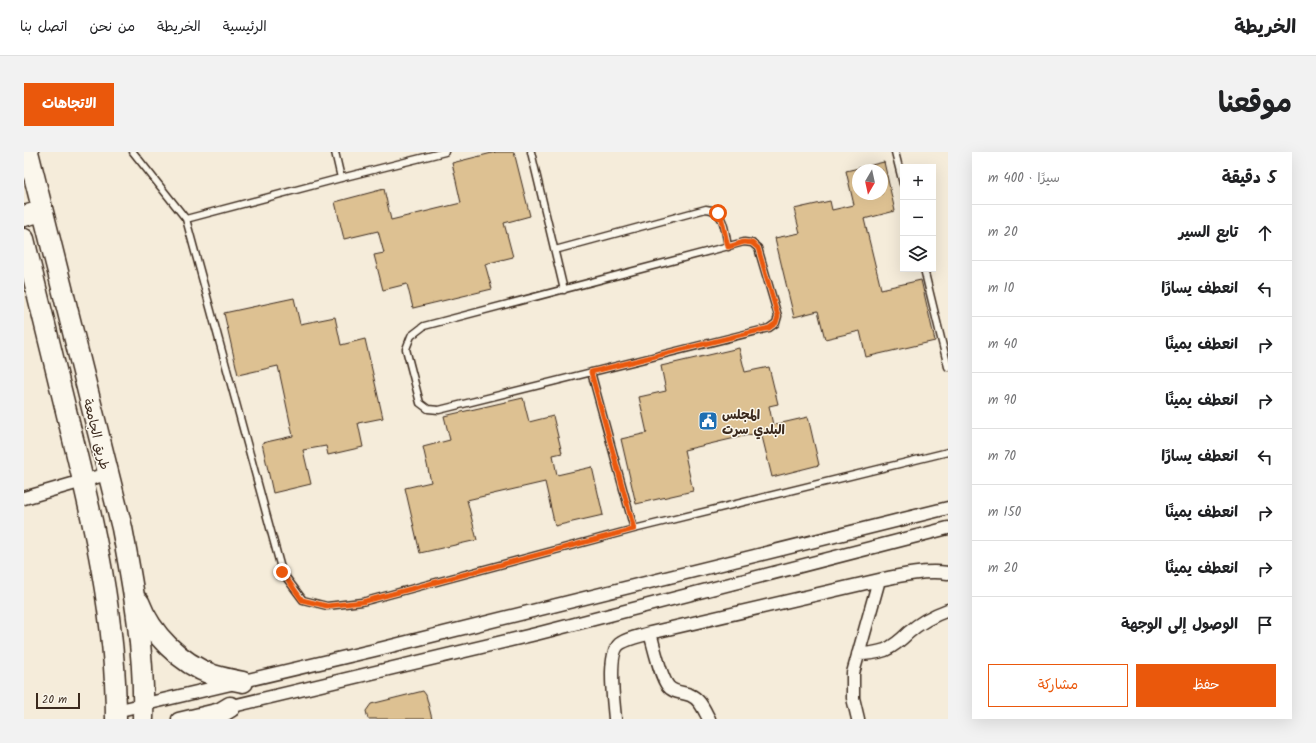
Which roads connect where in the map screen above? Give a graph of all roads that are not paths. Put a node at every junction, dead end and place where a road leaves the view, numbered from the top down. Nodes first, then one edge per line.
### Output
1 (28, 152) edge
2 (133, 152) edge
3 (335, 152) edge
4 (445, 152) edge
5 (532, 152) edge
6 (895, 152) edge
7 (900, 172) edge
8 (341, 178) junction
9 (33, 214) edge
10 (186, 219) junction
11 (24, 239) edge
12 (728, 247) junction
13 (554, 250) junction
14 (925, 272) edge
15 (564, 290) junction
16 (948, 367) edge
17 (591, 372) junction
18 (948, 452) edge
19 (107, 474) junction
20 (83, 481) junction
21 (24, 498) edge
22 (948, 508) edge
23 (948, 528) edge
24 (634, 529) junction
25 (948, 573) edge
26 (879, 580) junction
27 (133, 586) junction
28 (948, 610) edge
29 (650, 633) junction
30 (858, 654) junction
31 (243, 682) junction
32 (230, 707) junction
33 (143, 712) edge
34 (116, 715) edge
35 (178, 719) edge
36 (210, 719) edge
37 (615, 719) edge
38 (709, 719) edge
39 (858, 719) edge

1 - 9 highway, طريق الجامعة
2 - 10 lane
3 - 8 lane
4 - 8 lane
5 - 13 lane
6 - 7 lane
8 - 10 lane
9 - 19 highway, طريق الجامعة
10 - 24 lane
11 - 20 highway, طريق الجامعة
12 - 13 lane
12 - 15 lane
12 - 17 lane
13 - 15 lane
14 - 16 lane
15 - 17 lane
17 - 24 lane
18 - 24 lane
19 - 20 street
19 - 27 highway, طريق الجامعة
20 - 21 street
20 - 34 highway, طريق الجامعة
22 - 31 street
23 - 32 street
25 - 26 street
26 - 29 street
26 - 30 street
27 - 31 highway
27 - 33 highway, طريق الجامعة
28 - 30 street
29 - 37 street
29 - 38 street
30 - 39 street
31 - 33 street
32 - 35 street
32 - 36 highway
33 - 34 street

